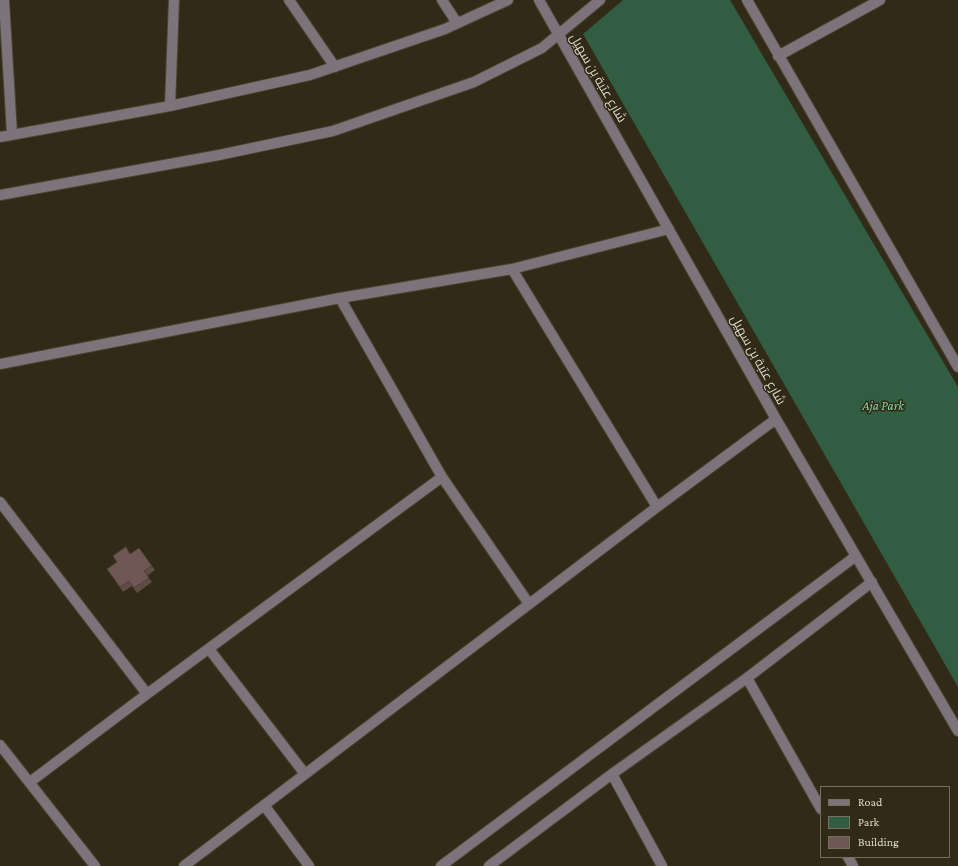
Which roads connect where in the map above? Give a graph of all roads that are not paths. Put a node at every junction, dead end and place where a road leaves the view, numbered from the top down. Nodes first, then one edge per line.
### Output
1 (4, 0) edge
2 (174, 0) edge
3 (289, 0) edge
4 (442, 0) edge
5 (508, 0) edge
6 (539, 0) edge
7 (600, 0) edge
8 (747, 0) edge
9 (880, 0) edge
10 (458, 23) junction
11 (558, 34) junction
12 (778, 56) junction
13 (335, 67) junction
14 (170, 106) junction
15 (12, 134) junction
16 (0, 137) edge
17 (0, 195) edge
18 (669, 228) junction
19 (512, 269) junction
20 (340, 298) junction
21 (0, 364) edge
22 (958, 367) edge
23 (776, 419) junction
24 (442, 477) junction
25 (0, 502) edge
26 (657, 507) junction
27 (856, 556) junction
28 (872, 582) junction
29 (529, 604) junction
30 (209, 649) junction
31 (747, 678) junction
32 (147, 694) junction
33 (958, 731) edge
34 (0, 746) edge
35 (305, 774) junction
36 (612, 774) junction
37 (30, 782) junction
38 (264, 805) junction
39 (820, 807) edge
40 (95, 866) edge
41 (184, 866) edge
42 (309, 866) edge
43 (441, 866) edge
44 (489, 866) edge
45 (662, 866) edge

1 - 15 street
2 - 14 street
3 - 13 street
4 - 10 street
5 - 10 street
6 - 11 street, شارع عتبة بن سهيل
7 - 11 street
8 - 12 street
9 - 12 street
10 - 13 street
11 - 17 street
11 - 18 street, شارع عتبة بن سهيل
12 - 22 street
13 - 14 street
14 - 15 street
15 - 16 street
18 - 19 street
18 - 23 street, شارع عتبة بن سهيل
19 - 20 street
19 - 26 street
20 - 21 street
20 - 24 street
23 - 26 street
23 - 27 street, شارع عتبة بن سهيل
24 - 29 street
24 - 30 street
25 - 32 street
26 - 29 street
27 - 28 street, شارع عتبة بن سهيل
27 - 43 street
28 - 31 street
28 - 33 street, شارع عتبة بن سهيل
29 - 35 street
30 - 32 street
30 - 35 street
31 - 36 street
31 - 39 street
32 - 37 street
34 - 37 street
35 - 38 street
36 - 44 street
36 - 45 street
37 - 40 street
38 - 41 street
38 - 42 street

